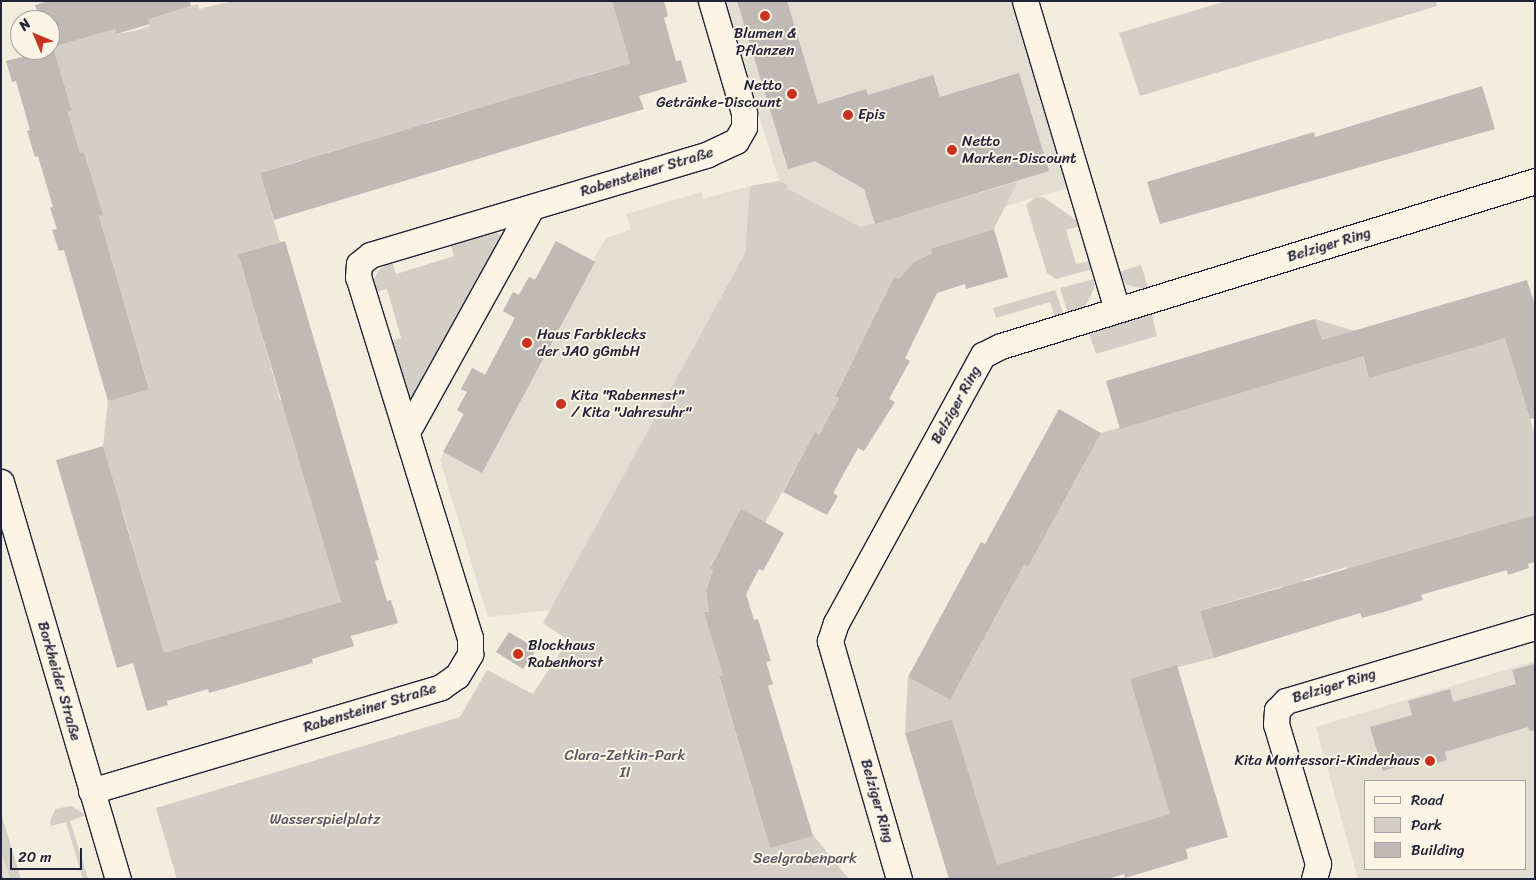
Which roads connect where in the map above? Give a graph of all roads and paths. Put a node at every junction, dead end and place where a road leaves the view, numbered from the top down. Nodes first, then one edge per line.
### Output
1 (711, 1) edge
2 (1025, 1) edge
3 (1535, 182) edge
4 (531, 208) junction
5 (1117, 310) junction
6 (407, 432) junction
7 (1, 482) edge
8 (1535, 627) edge
9 (91, 791) junction
10 (118, 879) edge
11 (899, 879) edge
12 (1314, 879) edge

1 - 4 street, Rabensteiner Straße
2 - 5 street
3 - 5 street, Belziger Ring
4 - 6 street
4 - 6 street, Rabensteiner Straße
5 - 11 street, Belziger Ring
6 - 9 street, Rabensteiner Straße
7 - 9 street, Borkheider Straße
8 - 12 street, Belziger Ring
9 - 10 street, Borkheider Straße

